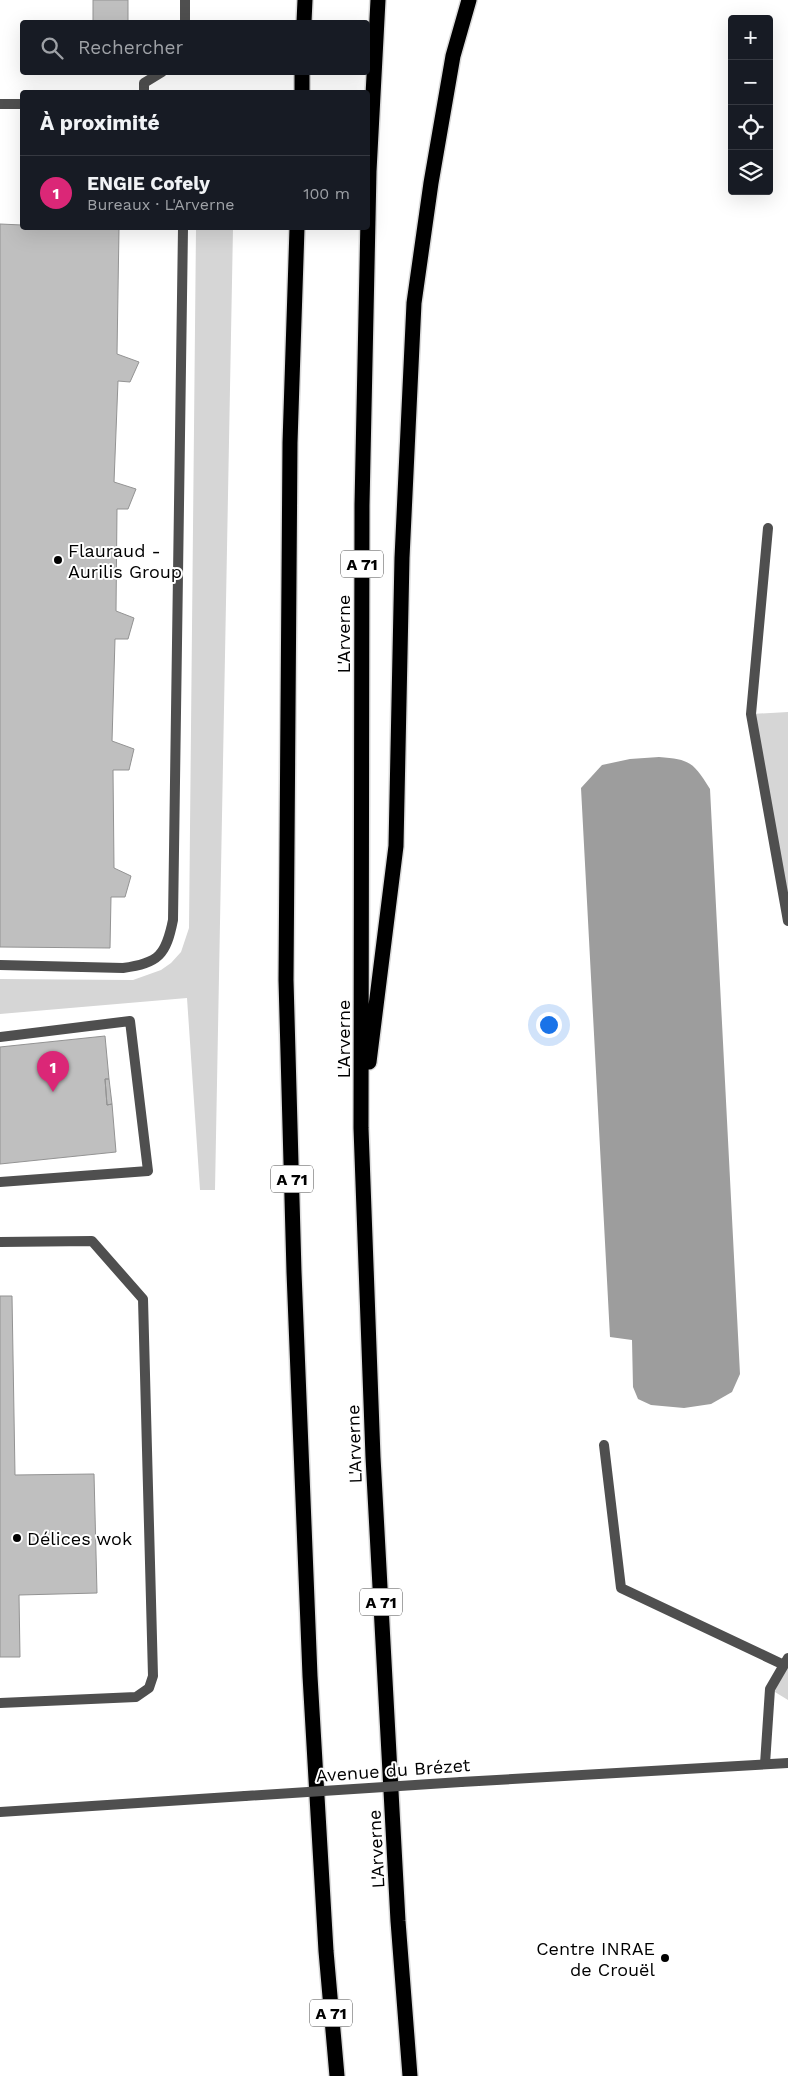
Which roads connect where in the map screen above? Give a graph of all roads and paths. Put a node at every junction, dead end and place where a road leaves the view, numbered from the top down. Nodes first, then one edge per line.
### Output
1 (185, 0) edge
2 (305, 0) edge
3 (378, 0) edge
4 (469, 0) edge
5 (185, 20) edge
6 (304, 20) edge
7 (157, 75) edge
8 (302, 75) edge
9 (144, 90) edge
10 (302, 90) edge
11 (0, 104) edge
12 (20, 104) edge
13 (370, 152) edge
14 (183, 230) edge
15 (297, 230) edge
16 (368, 230) edge
17 (768, 528) dead end
18 (788, 921) edge
19 (0, 965) edge
20 (0, 1037) edge
21 (361, 1128) junction
22 (0, 1182) edge
23 (0, 1242) edge
24 (604, 1445) dead end
25 (786, 1662) edge
26 (0, 1703) edge
27 (788, 1763) edge
28 (765, 1764) junction
29 (0, 1812) edge
30 (337, 2076) edge
31 (410, 2076) edge

1 - 5 street
2 - 6 highway
3 - 13 highway, L'Arverne / A 71
4 - 21 highway
7 - 9 street
8 - 10 highway
11 - 12 street
14 - 19 street
15 - 30 highway, A 71
16 - 21 highway, L'Arverne / A 71
17 - 18 street
20 - 22 street
21 - 31 highway, L'Arverne / A 71
23 - 26 street
24 - 25 street
25 - 28 street
27 - 28 street, Avenue du Brézet
28 - 29 street, Avenue du Brézet, bridge

